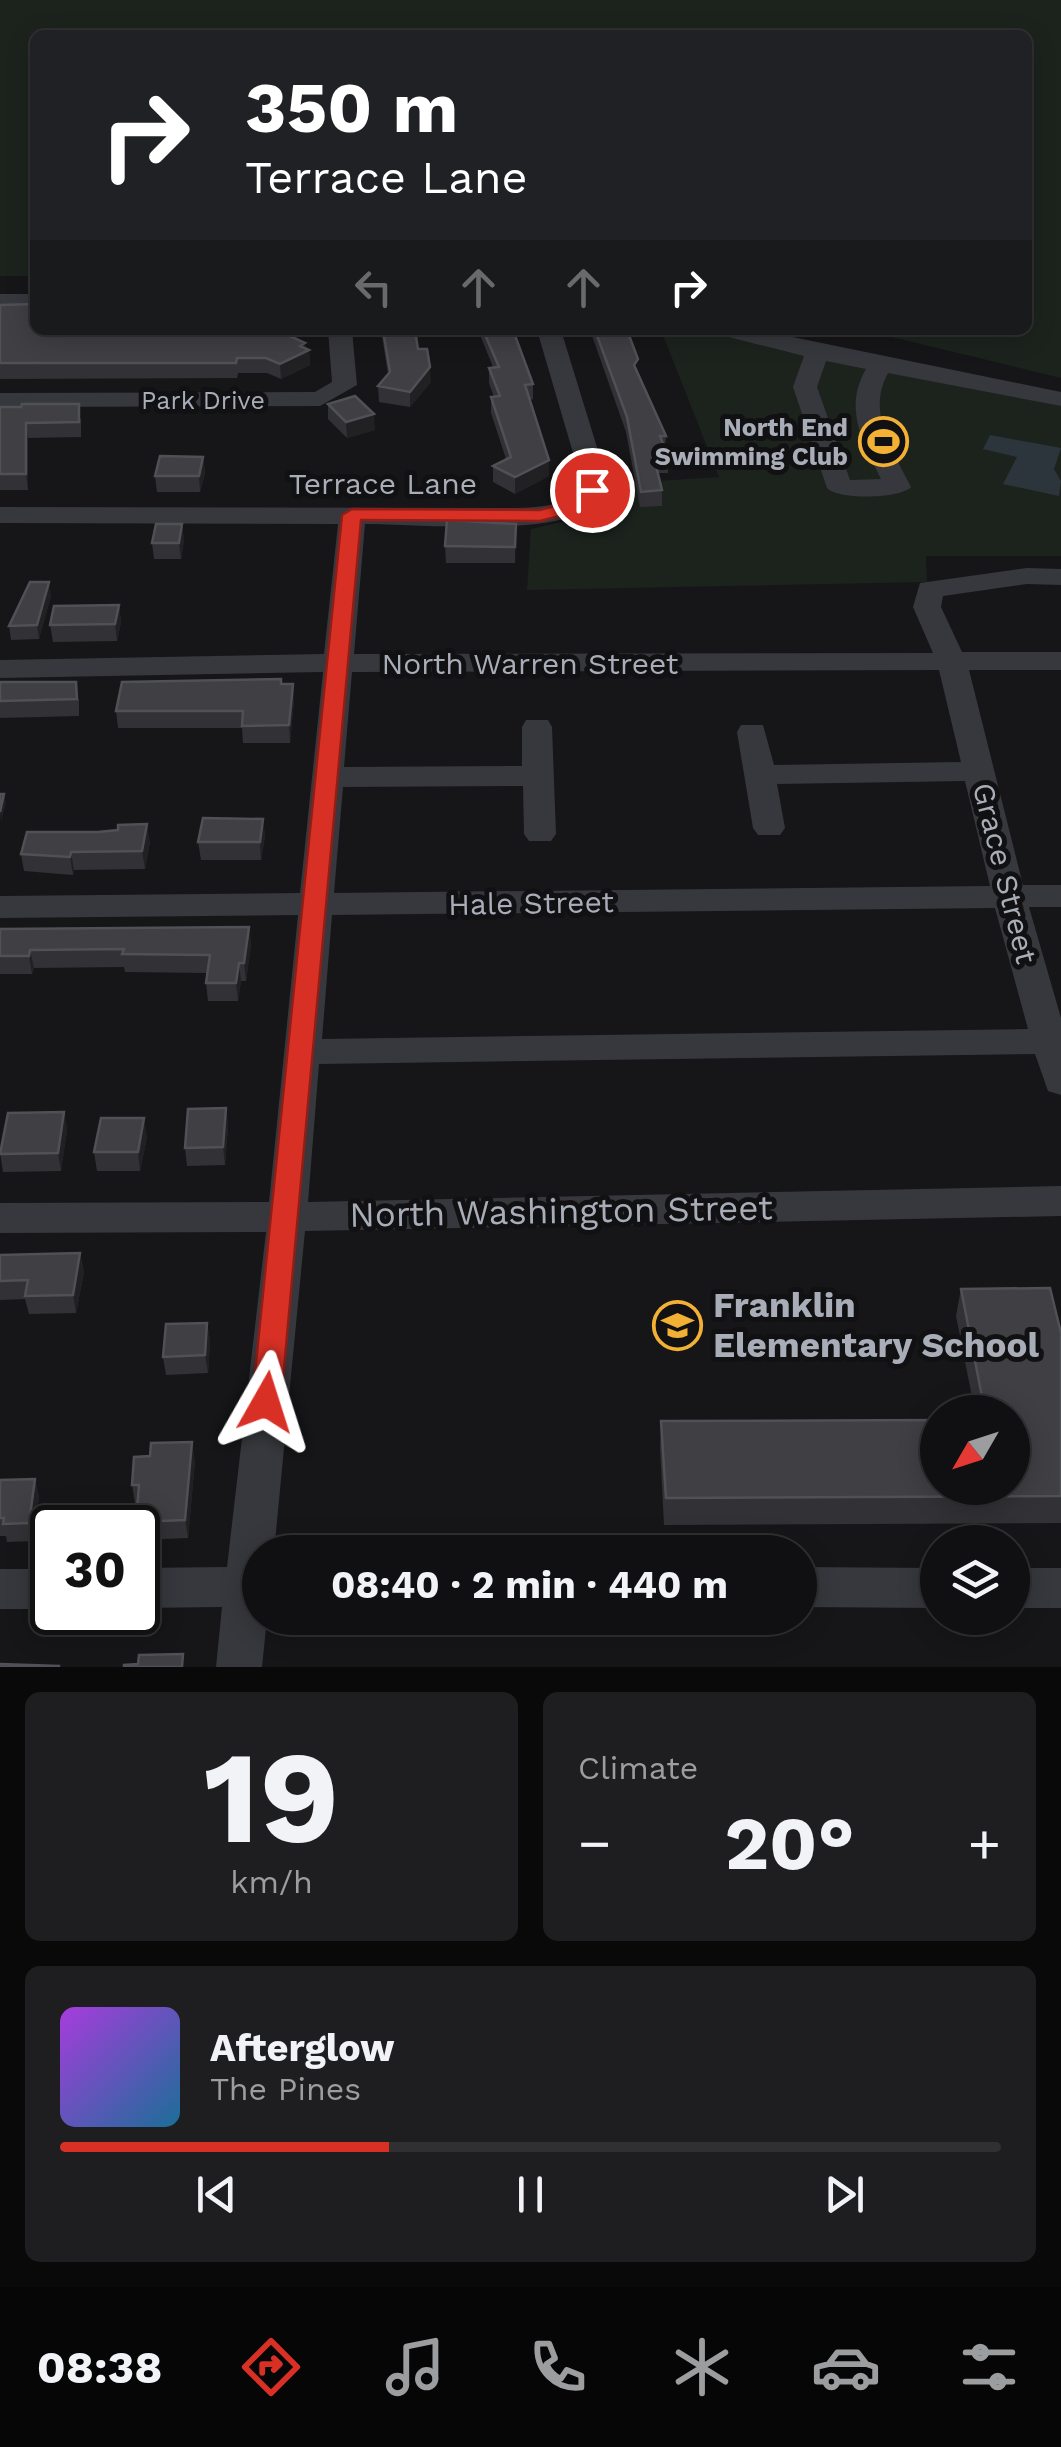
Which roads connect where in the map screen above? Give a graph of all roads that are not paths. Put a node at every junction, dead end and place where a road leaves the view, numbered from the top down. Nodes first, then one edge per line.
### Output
1 (0, 301) edge
2 (30, 301) edge
3 (340, 335) edge
4 (551, 335) edge
5 (749, 335) edge
6 (818, 352) junction
7 (880, 365) junction
8 (1061, 399) edge
9 (0, 400) edge
10 (0, 515) edge
11 (352, 515) junction
12 (1061, 578) edge
13 (952, 662) junction
14 (1061, 662) edge
15 (340, 663) junction
16 (0, 669) edge
17 (537, 727) dead end
18 (752, 732) dead end
19 (978, 771) junction
20 (760, 775) junction
21 (538, 776) junction
22 (328, 777) junction
23 (769, 828) dead end
24 (540, 834) dead end
25 (1009, 896) junction
26 (1061, 896) edge
27 (314, 906) junction
28 (0, 908) edge
29 (1055, 1041) edge
30 (301, 1052) junction
31 (1061, 1082) edge
32 (1061, 1201) edge
33 (287, 1217) junction
34 (0, 1218) edge
35 (258, 1535) edge
36 (242, 1587) edge
37 (160, 1588) edge
38 (817, 1588) edge
39 (920, 1588) edge
40 (1030, 1588) edge
41 (1061, 1588) edge
42 (0, 1589) edge
43 (30, 1589) edge
44 (245, 1635) edge
45 (239, 1667) edge

1 - 2 street
3 - 9 street, Park Drive
4 - 11 street, Terrace Lane
5 - 6 street
6 - 7 street
6 - 7 street
7 - 8 street
10 - 11 street, Terrace Lane
11 - 15 street
12 - 13 street, Grace Street
13 - 14 street, North Warren Street
13 - 15 street, North Warren Street
13 - 19 street, Grace Street
15 - 16 street, North Warren Street
15 - 22 street
17 - 21 street
18 - 20 street
19 - 20 street
19 - 25 street, Grace Street
20 - 23 street
21 - 22 street
21 - 24 street
22 - 27 street
25 - 26 street, Hale Street
25 - 27 street, Hale Street
25 - 29 street, Grace Street
27 - 28 street, Hale Street
27 - 30 street
29 - 30 street
29 - 31 street, Grace Street
30 - 33 street
32 - 33 street, North Washington Street
33 - 34 street, North Washington Street
33 - 35 street
36 - 37 street
38 - 39 street
40 - 41 street
42 - 43 street
44 - 45 street

